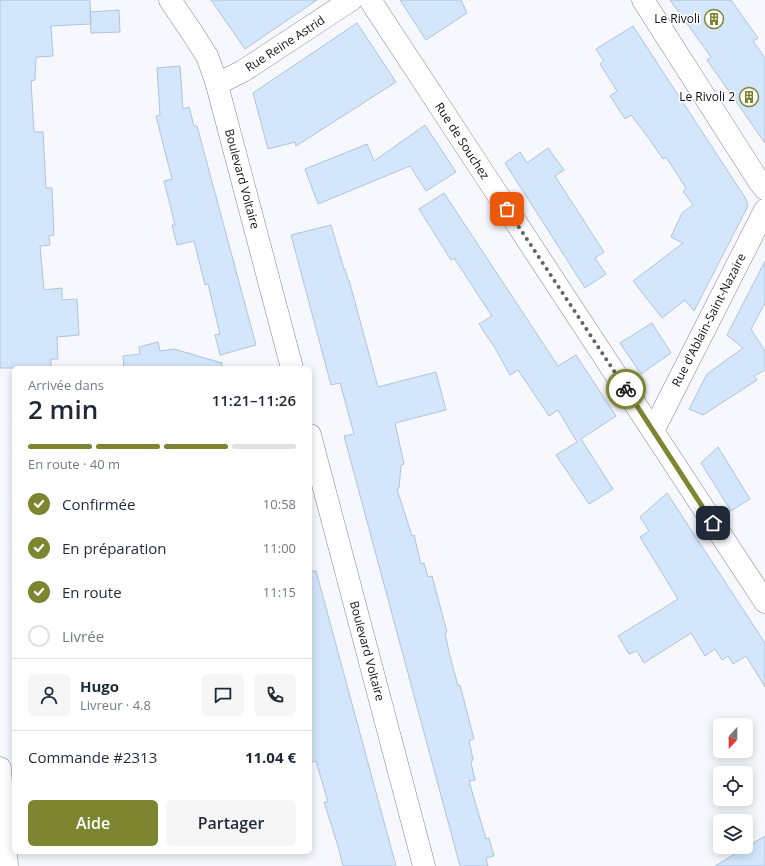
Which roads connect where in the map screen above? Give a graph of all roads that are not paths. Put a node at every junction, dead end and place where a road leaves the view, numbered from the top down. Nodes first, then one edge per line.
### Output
1 (170, 0) edge
2 (351, 0) edge
3 (370, 0) edge
4 (643, 0) edge
5 (216, 81) junction
6 (765, 189) edge
7 (765, 210) edge
8 (291, 366) edge
9 (653, 431) junction
10 (312, 443) edge
11 (765, 602) edge
12 (0, 768) edge
13 (7, 866) edge
14 (424, 866) edge

1 - 5 street, Boulevard Voltaire
2 - 5 street, Rue Reine Astrid
3 - 9 street, Rue de Souchez
4 - 6 street
5 - 8 street, Boulevard Voltaire
7 - 9 street, Rue d'Ablain-Saint-Nazaire
9 - 11 street, Rue de Souchez
10 - 14 street, Boulevard Voltaire
12 - 13 street

